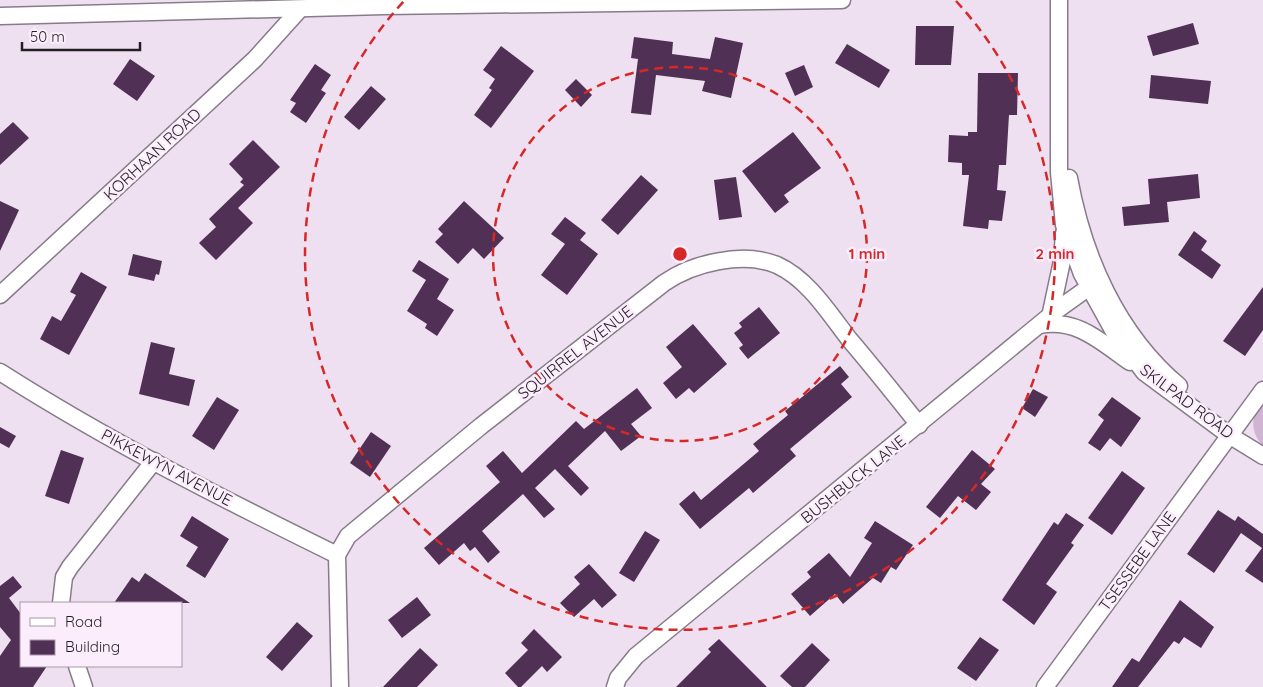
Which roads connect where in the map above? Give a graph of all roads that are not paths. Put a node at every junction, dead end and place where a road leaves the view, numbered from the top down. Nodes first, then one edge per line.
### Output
1 (842, 0) edge
2 (1059, 0) edge
3 (300, 9) junction
4 (0, 16) edge
5 (1060, 132) junction
6 (1064, 225) junction
7 (1094, 284) junction
8 (0, 295) edge
9 (1045, 321) junction
10 (0, 372) edge
11 (1144, 372) junction
12 (1263, 390) edge
13 (919, 425) junction
14 (1232, 432) junction
15 (1263, 456) edge
16 (154, 461) junction
17 (337, 555) junction
18 (61, 602) edge
19 (77, 667) edge
20 (84, 687) edge
21 (340, 687) edge
22 (615, 687) edge
23 (1045, 687) edge

1 - 3 street
2 - 5 street, SKILPAD ROAD
3 - 4 street
3 - 8 street, KORHAAN ROAD
5 - 6 street, SKILPAD ROAD
5 - 7 street, SKILPAD ROAD
6 - 7 street, SKILPAD ROAD
6 - 9 street
7 - 9 street, BUSHBUCK LANE
7 - 11 street, SKILPAD ROAD
7 - 14 street, SKILPAD ROAD
9 - 11 street
9 - 13 street, BUSHBUCK LANE
10 - 16 street, PIKKEWYN AVENUE
11 - 14 street, SKILPAD ROAD
12 - 14 street, TSESSEBE LANE
13 - 17 street, SQUIRREL AVENUE
13 - 22 street, BUSHBUCK LANE
14 - 15 street, SKILPAD ROAD
14 - 23 street, TSESSEBE LANE
16 - 17 street, PIKKEWYN AVENUE
16 - 18 street
17 - 21 street
19 - 20 street

